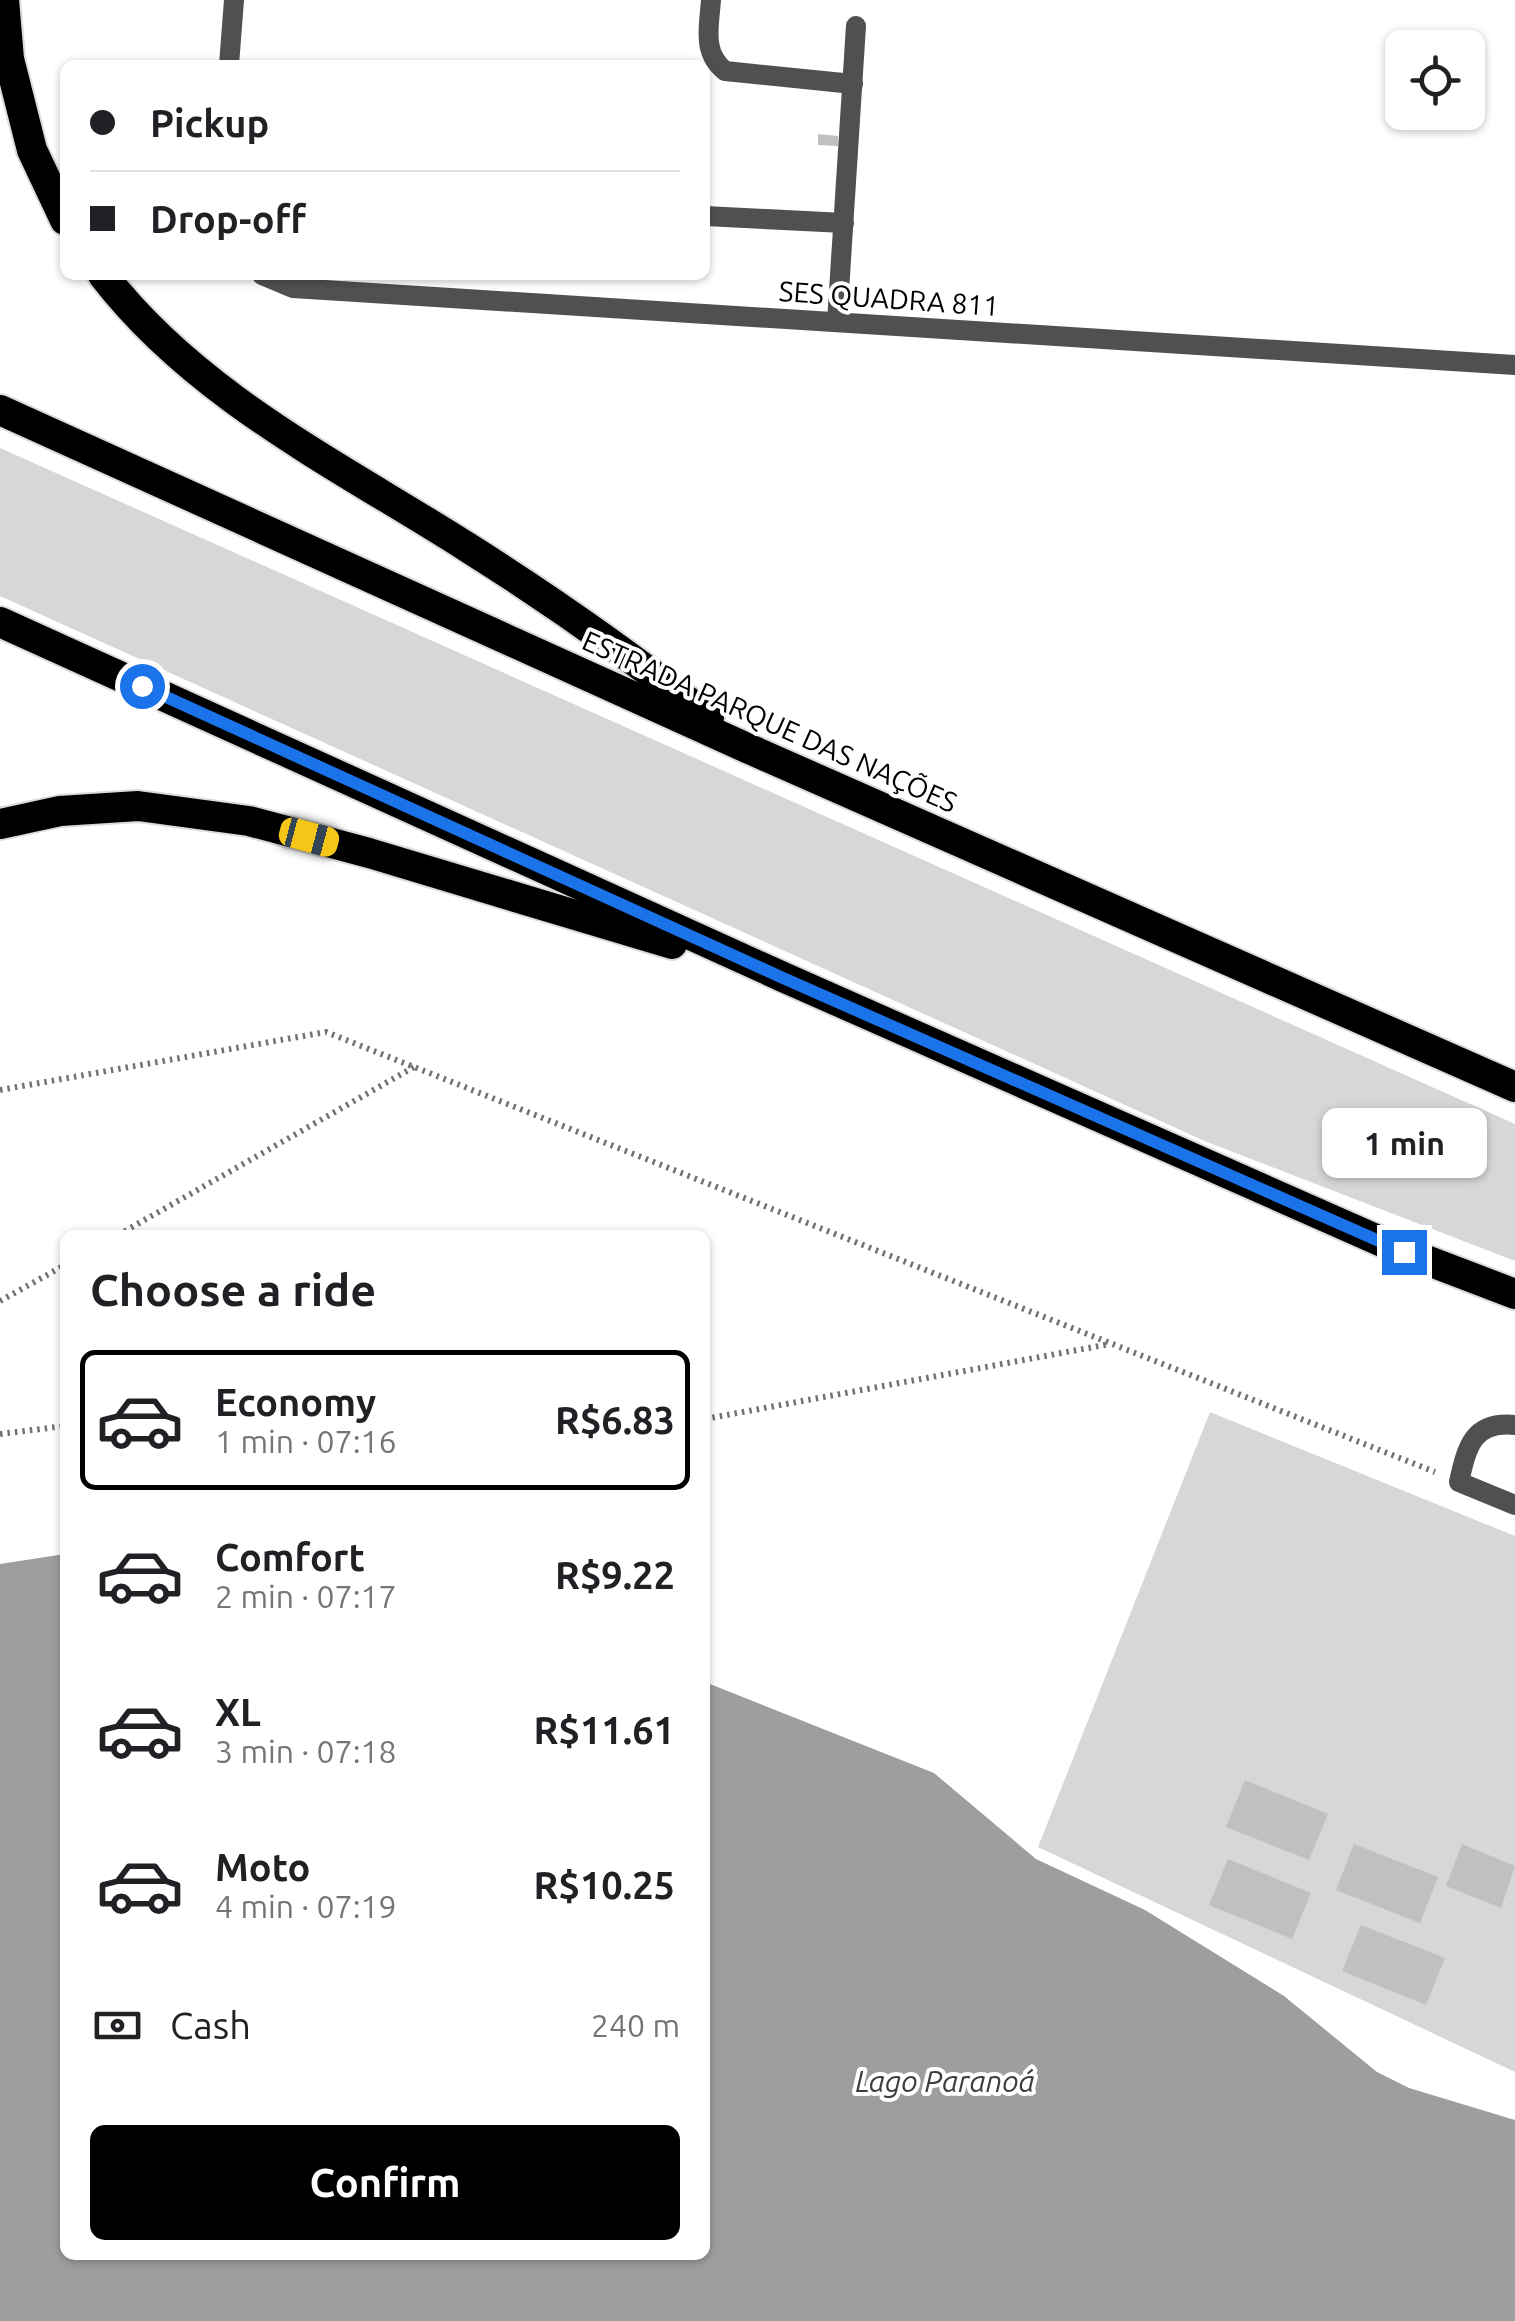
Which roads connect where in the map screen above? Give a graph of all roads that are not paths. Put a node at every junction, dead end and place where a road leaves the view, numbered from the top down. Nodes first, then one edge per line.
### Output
1 (4, 0) edge
2 (234, 0) edge
3 (711, 0) edge
4 (856, 26) dead end
5 (229, 60) edge
6 (853, 84) junction
7 (60, 209) edge
8 (710, 216) edge
9 (844, 223) junction
10 (108, 280) edge
11 (274, 280) edge
12 (837, 322) junction
13 (1515, 365) edge
14 (0, 410) edge
15 (0, 622) edge
16 (746, 748) junction
17 (0, 824) edge
18 (783, 978) junction
19 (1515, 1087) edge
20 (1515, 1294) edge
21 (1515, 1425) edge
22 (1515, 1505) edge

1 - 7 highway
2 - 5 street
3 - 6 street
4 - 6 street
6 - 9 street
8 - 9 street
9 - 12 street
10 - 16 highway
11 - 12 street, SES QUADRA 811
12 - 13 street, SES QUADRA 811
14 - 16 highway, ESTRADA PARQUE DAS NAÇÕES
15 - 18 highway
16 - 19 highway, ESTRADA PARQUE DAS NAÇÕES
17 - 18 highway
18 - 20 highway
21 - 22 street

